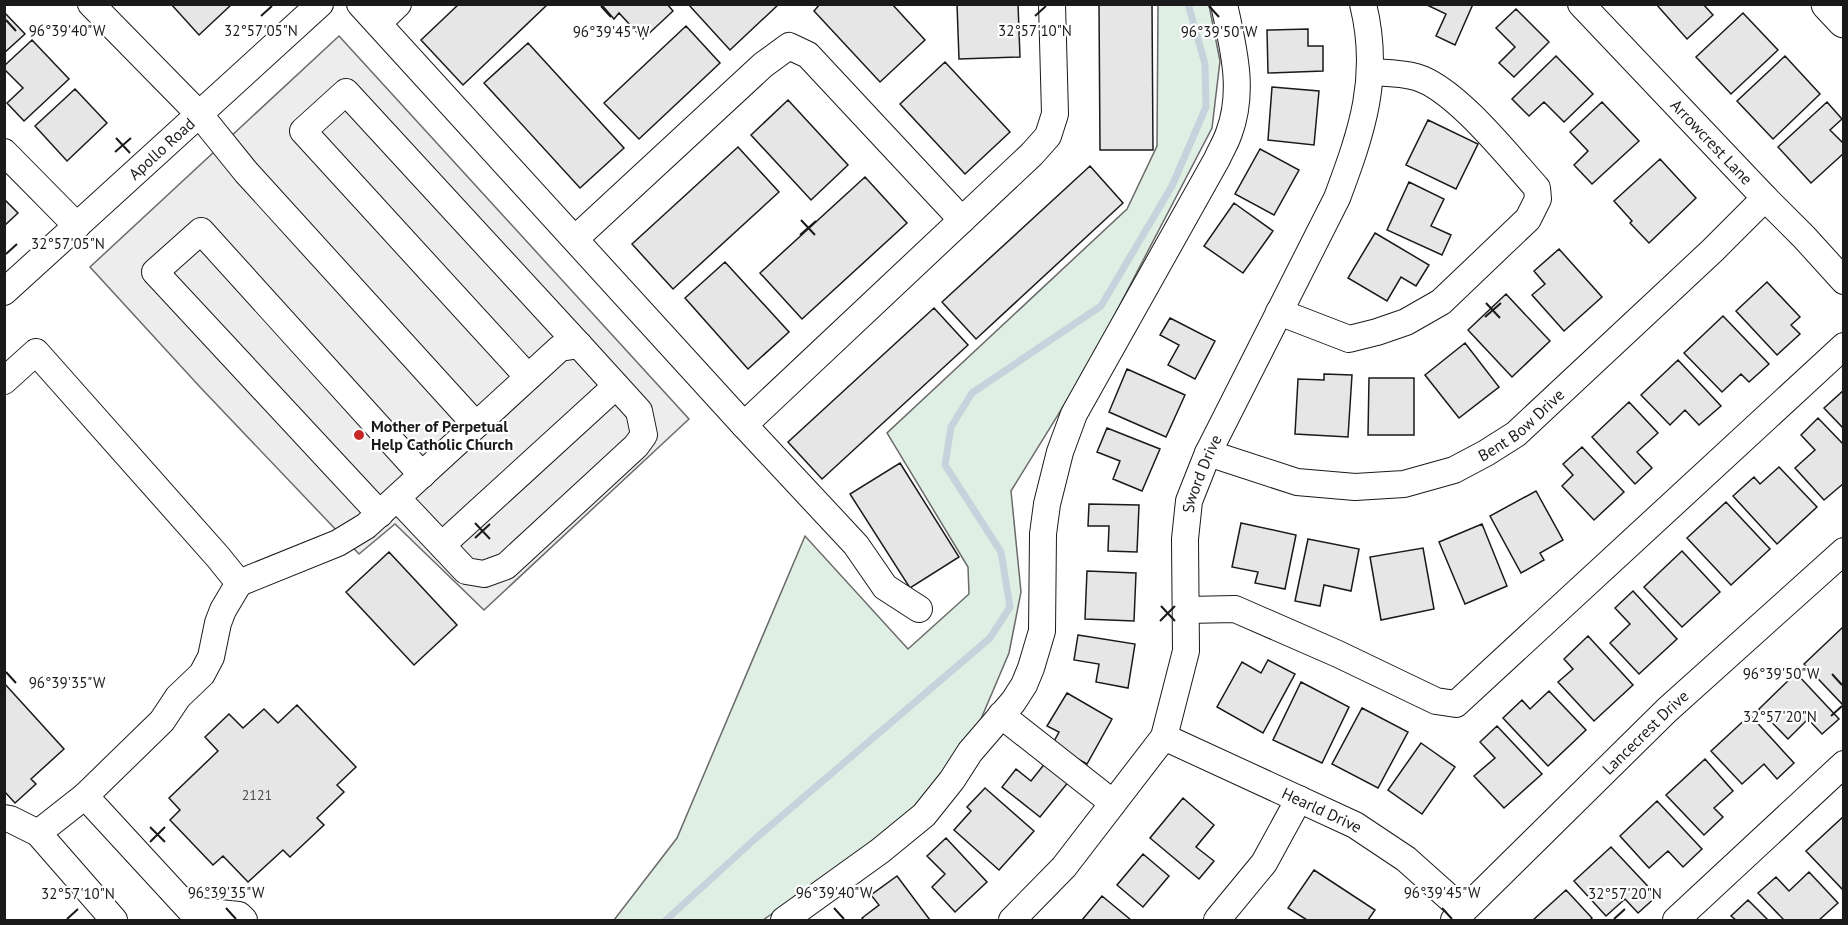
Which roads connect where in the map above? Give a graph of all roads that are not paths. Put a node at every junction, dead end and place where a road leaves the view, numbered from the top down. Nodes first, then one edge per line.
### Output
1 (92, 4) edge
2 (360, 4) edge
3 (398, 4) edge
4 (1052, 4) edge
5 (1224, 4) edge
6 (1363, 4) edge
7 (1581, 4) edge
8 (1828, 4) edge
9 (320, 5) edge
10 (1844, 21) edge
11 (378, 23) junction
12 (1370, 72) junction
13 (200, 115) junction
14 (4, 152) edge
15 (1765, 198) junction
16 (962, 220) junction
17 (77, 226) junction
18 (575, 239) junction
19 (1844, 281) edge
20 (4, 292) edge
21 (1279, 312) junction
22 (579, 345) junction
23 (1844, 346) edge
24 (528, 377) junction
25 (4, 381) edge
26 (616, 386) junction
27 (476, 425) junction
28 (744, 425) junction
29 (1209, 453) junction
30 (422, 475) junction
31 (388, 506) junction
32 (442, 545) junction
33 (1844, 551) edge
34 (239, 583) junction
35 (920, 609) dead end
36 (1186, 610) junction
37 (1001, 715) junction
38 (1164, 736) junction
39 (1844, 764) edge
40 (85, 796) junction
41 (1299, 800) junction
42 (1113, 803) junction
43 (4, 818) edge
44 (38, 833) junction
45 (1458, 915) edge
46 (114, 921) edge
47 (244, 921) edge
48 (784, 921) edge
49 (1012, 921) edge
50 (1217, 921) edge
51 (1676, 921) edge

1 - 13 street
2 - 11 street
3 - 11 street
4 - 16 street
5 - 37 street
6 - 12 street, Sword Drive
7 - 15 street, Arrowcrest Lane
8 - 10 main road
9 - 13 street, Apollo Road
11 - 18 street
12 - 21 street, Sword Drive
12 - 21 street
13 - 17 street, Apollo Road
13 - 27 street
14 - 17 street
15 - 19 street, Arrowcrest Lane
15 - 29 street, Bent Bow Drive
16 - 18 street
16 - 28 street
17 - 20 street, Apollo Road
18 - 28 street
21 - 29 street, Sword Drive
22 - 24 street
22 - 24 street
22 - 26 street
23 - 36 street
24 - 27 street
25 - 34 street
26 - 32 street
26 - 32 street
27 - 30 street
28 - 35 street
29 - 36 street, Sword Drive
30 - 31 street
30 - 31 street
31 - 32 street
31 - 34 street
33 - 45 street, Lancecrest Drive
34 - 40 street
36 - 38 street, Sword Drive
37 - 42 street
37 - 48 street
38 - 41 street, Hearld Drive
38 - 42 street, Sword Drive
39 - 51 street
40 - 44 street
40 - 47 street
41 - 45 street, Hearld Drive
41 - 50 street
42 - 49 street, Sword Drive
43 - 44 street
44 - 46 street

